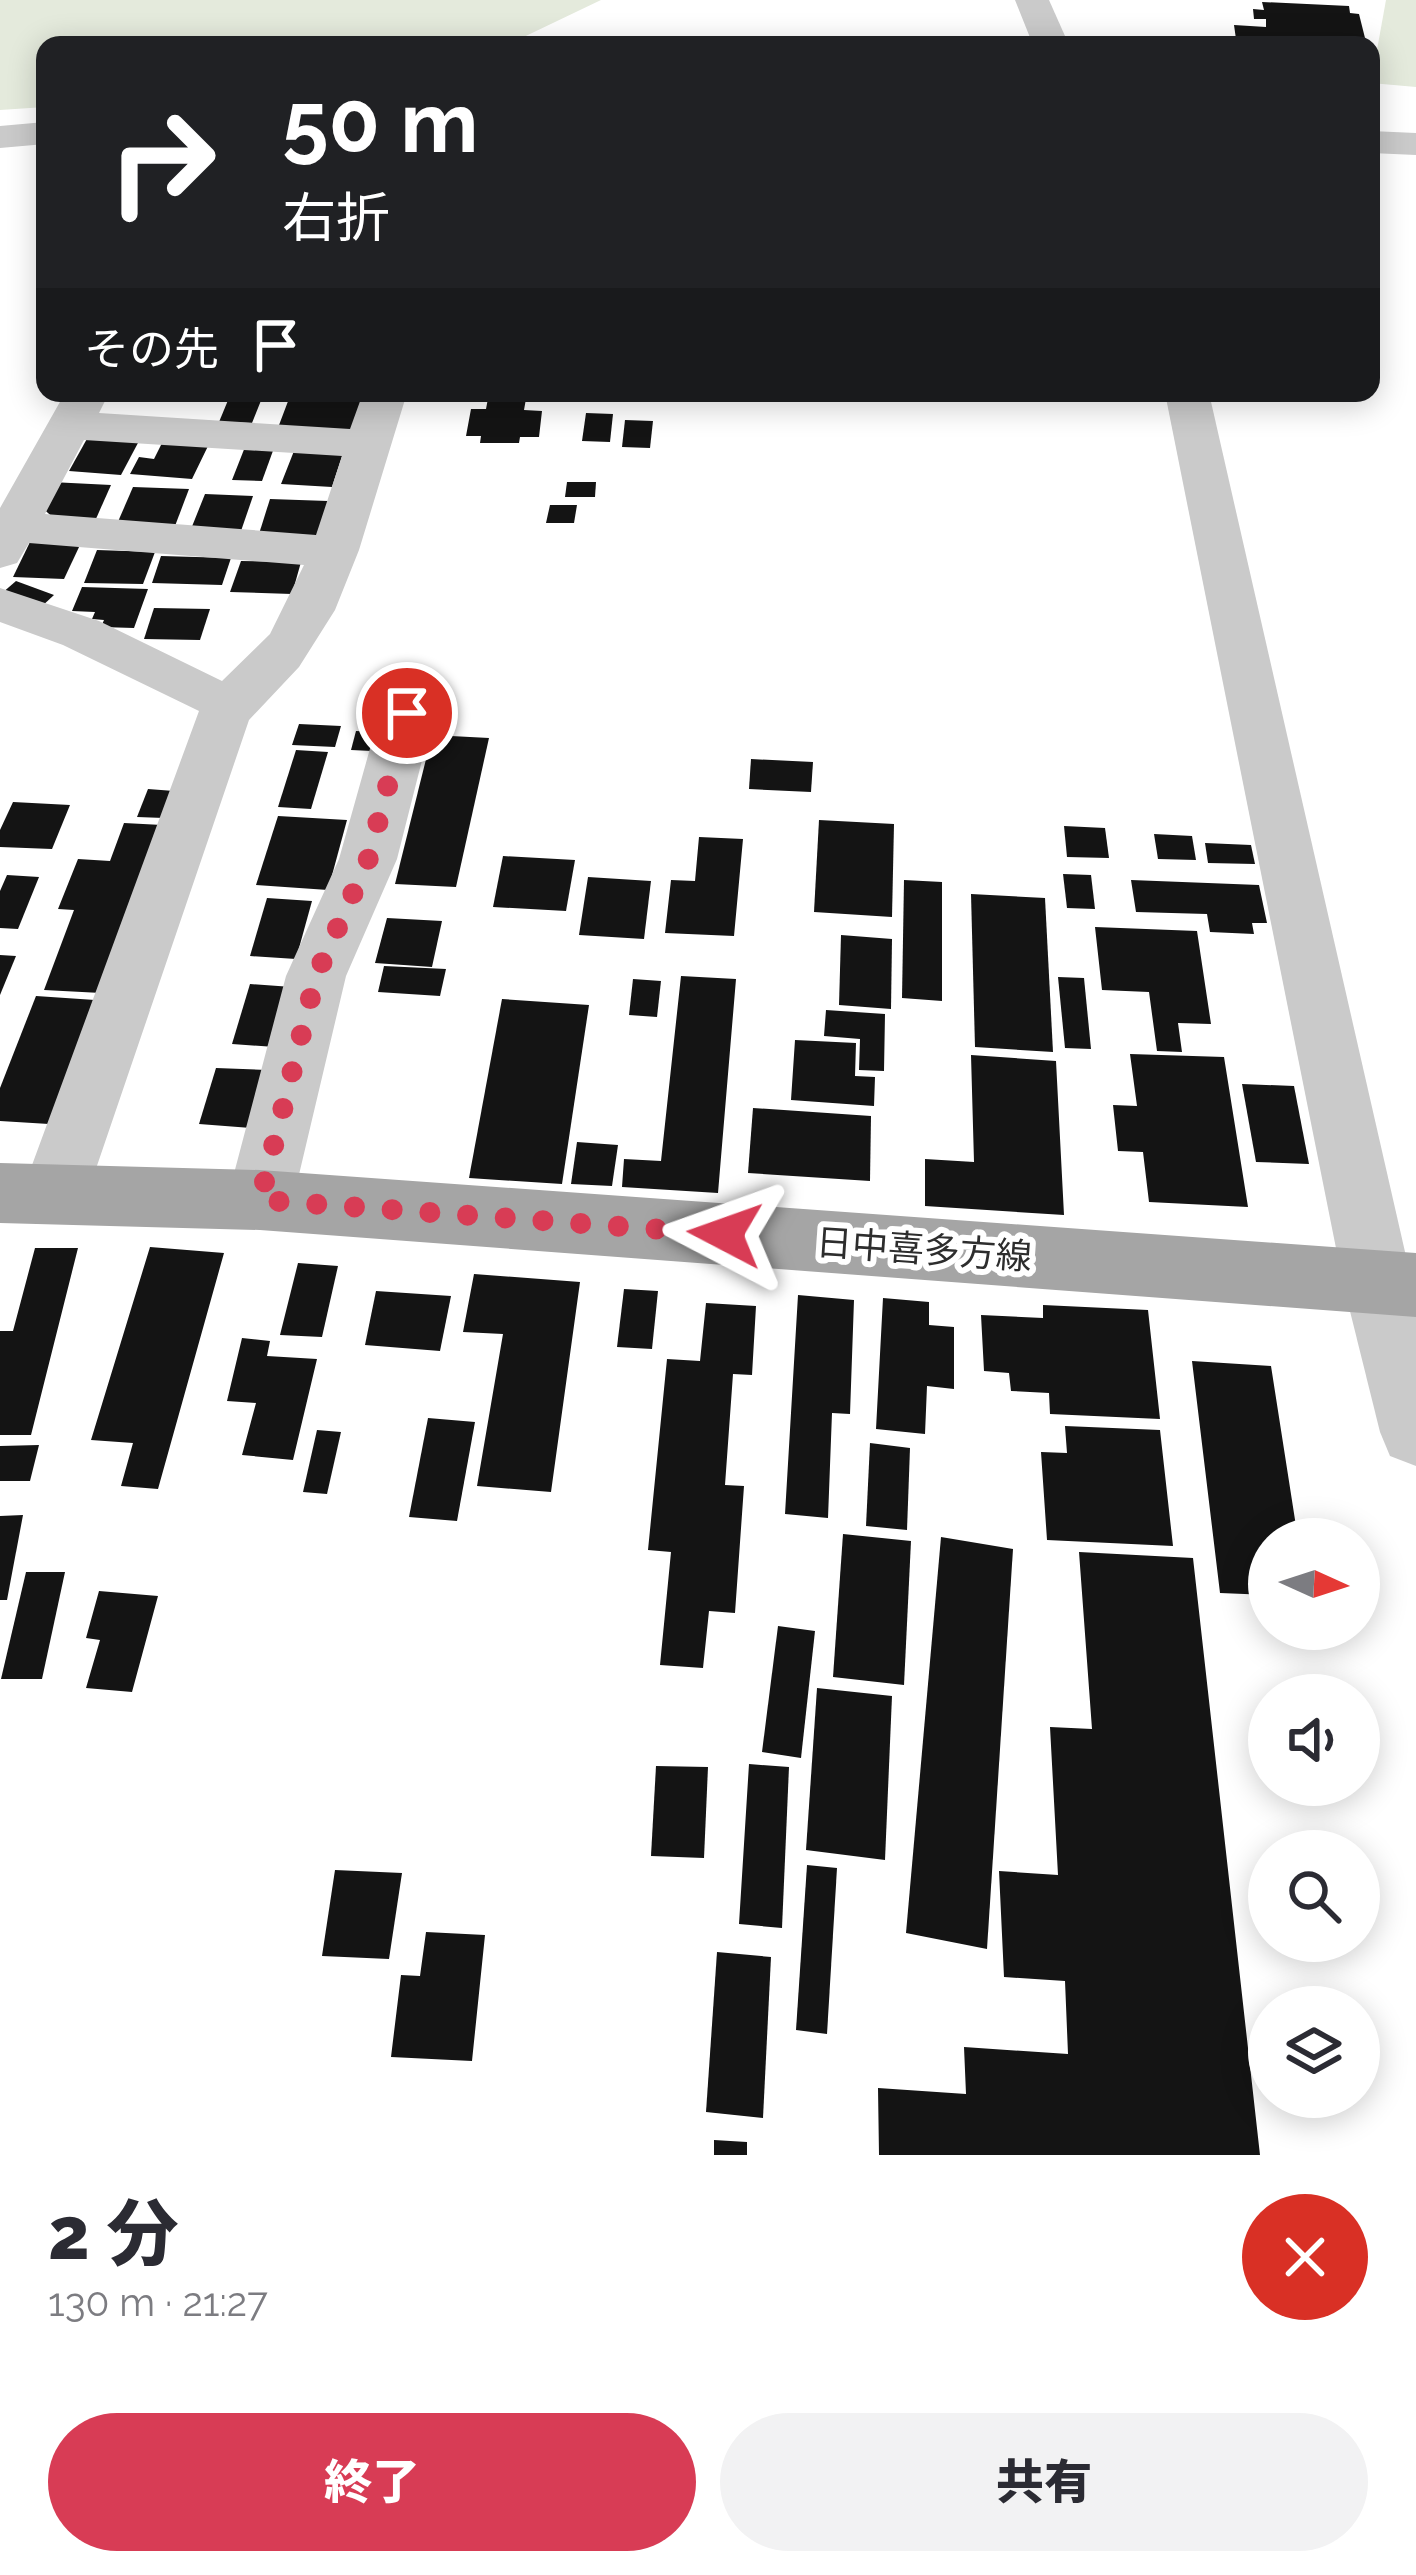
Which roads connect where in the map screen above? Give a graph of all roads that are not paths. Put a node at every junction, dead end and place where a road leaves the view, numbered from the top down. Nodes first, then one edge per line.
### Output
1 (1032, 0) edge
2 (1047, 36) edge
3 (36, 134) edge
4 (0, 136) edge
5 (1380, 142) edge
6 (1416, 144) edge
7 (280, 402) edge
8 (382, 402) edge
9 (1189, 402) edge
10 (78, 409) edge
11 (178, 412) edge
12 (264, 438) junction
13 (367, 444) junction
14 (7, 540) edge
15 (331, 552) junction
16 (0, 604) edge
17 (230, 702) junction
18 (407, 713) dead end
19 (27, 1194) edge
20 (260, 1200) junction
21 (1396, 1284) edge
22 (1416, 1432) edge

1 - 2 street
3 - 4 street
5 - 6 street
7 - 12 street
8 - 13 street
9 - 21 street
10 - 11 street
10 - 14 street
11 - 12 street
12 - 13 street
13 - 15 street
14 - 15 street
15 - 17 street
16 - 17 street
17 - 19 street
18 - 20 street
19 - 20 main road, 日中喜多方線
20 - 21 main road, 日中喜多方線
21 - 22 street

